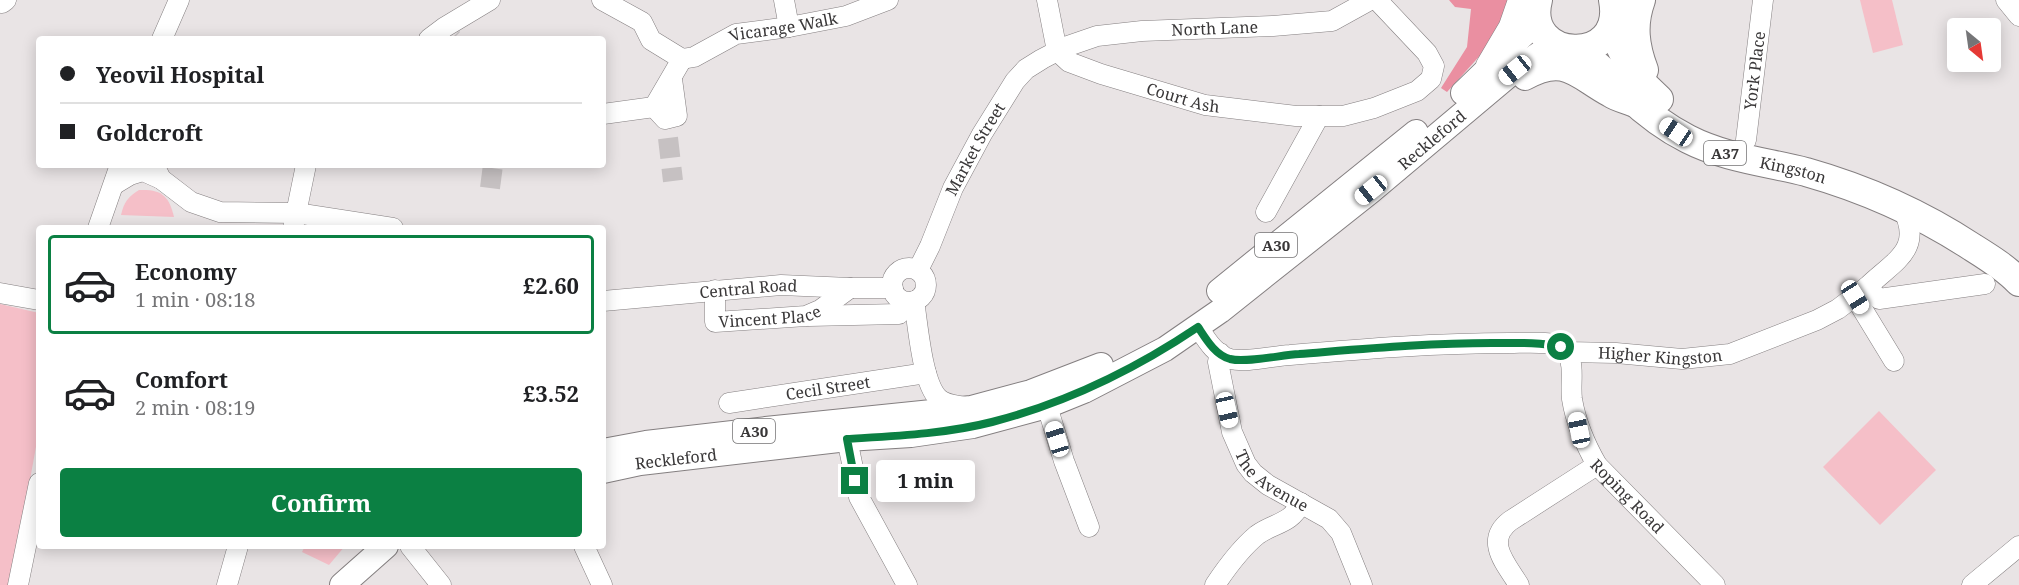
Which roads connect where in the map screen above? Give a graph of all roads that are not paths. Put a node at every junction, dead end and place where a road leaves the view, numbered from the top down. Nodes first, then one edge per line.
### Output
1 (179, 0) edge
2 (490, 0) edge
3 (784, 0) edge
4 (888, 0) edge
5 (1047, 0) edge
6 (1370, 0) edge
7 (1377, 0) edge
8 (1763, 0) edge
9 (2006, 0) edge
10 (605, 1) edge
11 (1531, 4) edge
12 (1620, 7) edge
13 (2019, 16) edge
14 (789, 27) junction
15 (449, 32) edge
16 (163, 36) edge
17 (1569, 49) junction
18 (1057, 51) junction
19 (682, 59) junction
20 (1649, 102) junction
21 (606, 114) edge
22 (1319, 117) junction
23 (1457, 119) junction
24 (1746, 140) junction
25 (305, 168) edge
26 (157, 172) edge
27 (117, 174) edge
28 (1902, 207) junction
29 (1266, 213) dead end
30 (295, 220) edge
31 (99, 225) edge
32 (356, 225) edge
33 (2019, 260) edge
34 (918, 270) junction
35 (1975, 282) dead end
36 (2019, 282) edge
37 (850, 288) junction
38 (893, 288) junction
39 (715, 290) junction
40 (1861, 292) junction
41 (0, 293) edge
42 (36, 299) edge
43 (606, 301) edge
44 (907, 308) junction
45 (806, 316) junction
46 (1198, 327) junction
47 (1567, 352) junction
48 (1220, 353) junction
49 (1894, 361) dead end
50 (928, 379) junction
51 (729, 403) dead end
52 (1047, 406) junction
53 (971, 408) junction
54 (905, 415) junction
55 (847, 439) junction
56 (606, 451) edge
57 (1597, 465) junction
58 (606, 470) edge
59 (36, 498) edge
60 (1301, 503) junction
61 (1089, 527) dead end
62 (2019, 546) edge
63 (237, 549) edge
64 (357, 549) edge
65 (383, 549) edge
66 (412, 549) edge
67 (585, 549) edge
68 (18, 585) edge
69 (227, 585) edge
70 (322, 585) edge
71 (342, 585) edge
72 (441, 585) edge
73 (602, 585) edge
74 (907, 585) edge
75 (1215, 585) edge
76 (1362, 585) edge
77 (1519, 585) edge
78 (1715, 585) edge
79 (1972, 585) edge

1 - 16 street
2 - 15 street
3 - 14 street
4 - 14 street, Vicarage Walk
5 - 18 street
6 - 18 street, North Lane
7 - 22 street, Court Ash
8 - 24 street, York Place
9 - 13 street
10 - 19 street
11 - 17 highway, Kingston
11 - 53 main road, Reckleford / A30
12 - 17 highway
12 - 20 highway, Kingston / A37
12 - 20 highway
14 - 19 street, Vicarage Walk
17 - 20 highway, Kingston / A37
17 - 23 main road, Reckleford / A30
18 - 22 street, Court Ash
18 - 34 street, Market Street
19 - 21 street
20 - 23 main road
20 - 24 highway, Kingston / A37
20 - 28 highway, Kingston / A37
22 - 29 street
23 - 46 main road, Reckleford / A30
24 - 33 highway, Kingston / A37
25 - 30 street
26 - 27 street
26 - 30 street
27 - 31 street
28 - 36 highway, Kingston / A37
28 - 40 street, Higher Kingston
30 - 32 street
34 - 38 street
34 - 44 street
35 - 40 street
37 - 38 street, Central Road
37 - 39 street, Central Road
37 - 45 street, Vincent Place
38 - 44 street
39 - 43 street, Central Road
39 - 45 street, Vincent Place
40 - 47 street, Higher Kingston
40 - 49 street
41 - 42 street
44 - 45 street
44 - 50 street
46 - 48 street
46 - 52 main road, Reckleford / A30
47 - 48 street, Higher Kingston
47 - 57 street, Roping Road
48 - 60 street, The Avenue
50 - 51 street, Cecil Street
50 - 53 street
50 - 54 street
52 - 55 main road, Reckleford / A30
52 - 61 street
53 - 54 main road, Reckleford / A30
54 - 56 main road, Reckleford / A30
55 - 58 main road, Reckleford / A30
55 - 74 street
57 - 77 street
57 - 78 street, Roping Road
59 - 68 street
60 - 75 street
60 - 76 street, The Avenue
62 - 79 street
63 - 69 street
64 - 70 main road
65 - 71 main road
66 - 72 street
67 - 73 street

